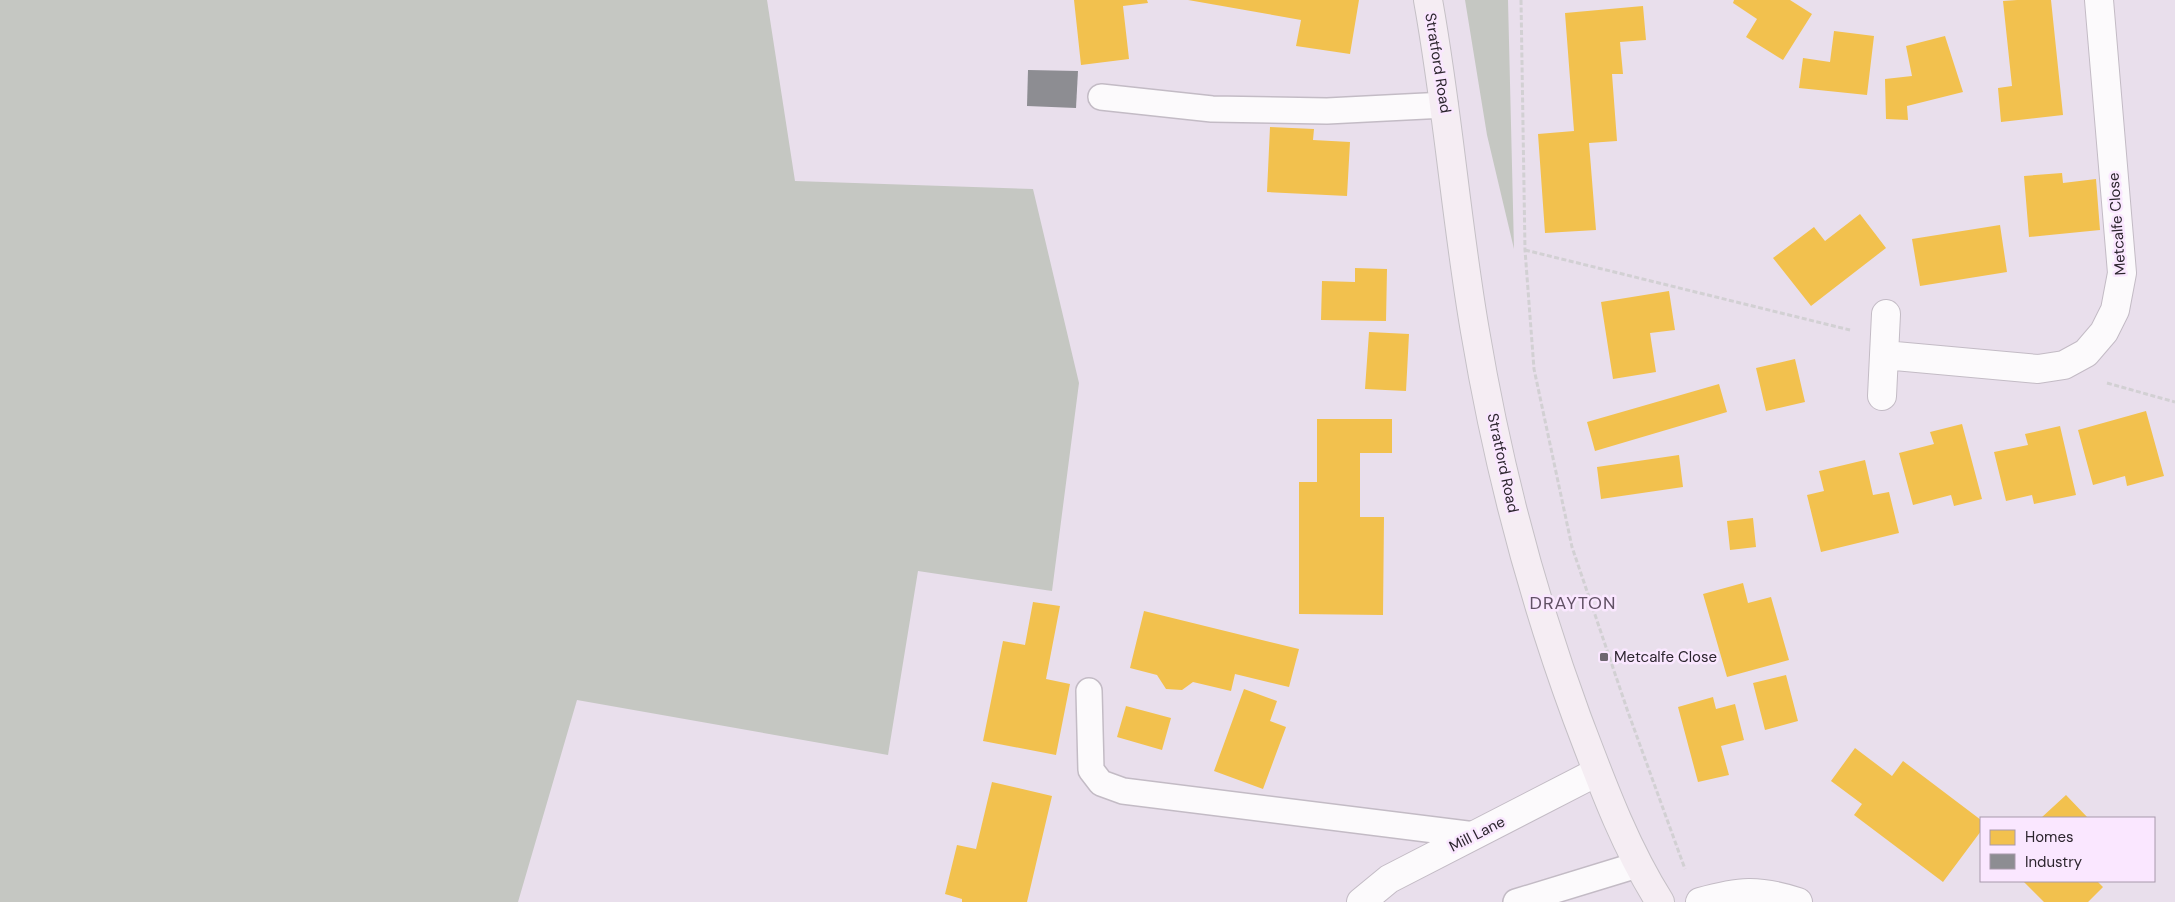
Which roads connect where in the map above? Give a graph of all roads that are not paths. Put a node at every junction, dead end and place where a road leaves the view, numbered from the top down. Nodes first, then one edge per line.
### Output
1 (1428, 0) edge
2 (2099, 0) edge
3 (1101, 97) dead end
4 (1445, 105) junction
5 (1882, 396) dead end
6 (1089, 691) dead end
7 (1597, 772) junction
8 (1475, 835) junction
9 (1637, 865) junction
10 (1361, 902) edge
11 (1516, 902) edge
12 (1660, 902) edge
13 (1700, 902) edge
14 (1798, 902) edge

1 - 4 main road, Stratford Road
2 - 5 street, Metcalfe Close
3 - 4 lane
4 - 7 main road, Stratford Road
6 - 8 lane
7 - 8 street, Mill Lane
7 - 9 main road, Stratford Road
8 - 10 street, Mill Lane
9 - 11 lane
9 - 12 main road, Stratford Road
13 - 14 street

